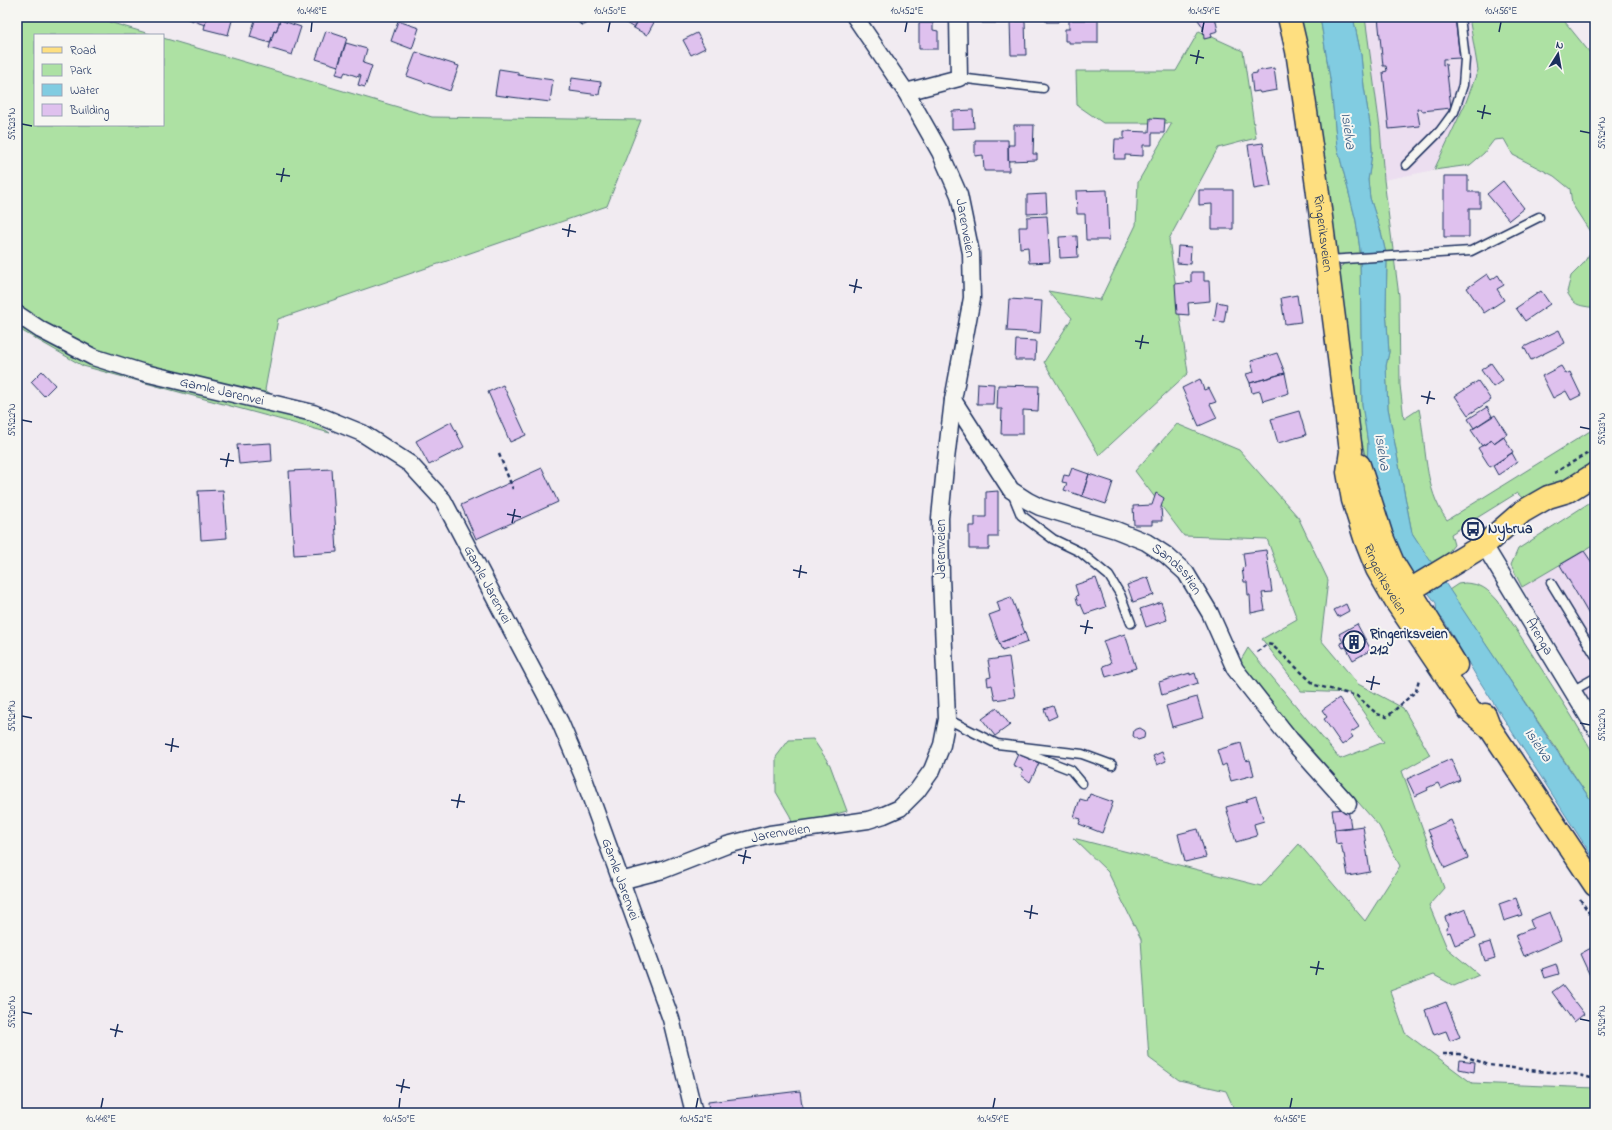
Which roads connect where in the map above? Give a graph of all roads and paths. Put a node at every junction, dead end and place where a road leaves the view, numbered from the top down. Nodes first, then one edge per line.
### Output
1 (856, 17) edge
2 (958, 17) edge
3 (1289, 17) edge
4 (1460, 17) edge
5 (959, 78) junction
6 (1043, 88) dead end
7 (906, 92) junction
8 (1406, 165) dead end
9 (1539, 217) dead end
10 (1325, 260) junction
11 (17, 314) edge
12 (953, 400) junction
13 (499, 454) dead end
14 (1595, 474) edge
15 (514, 488) dead end
16 (1011, 490) junction
17 (1484, 545) junction
18 (1552, 583) dead end
19 (1408, 593) junction
20 (1131, 623) dead end
21 (1257, 652) dead end
22 (1595, 655) edge
23 (1595, 678) edge
24 (1419, 679) dead end
25 (1572, 691) junction
26 (947, 719) junction
27 (1595, 728) edge
28 (1014, 746) junction
29 (1112, 765) dead end
30 (1082, 783) dead end
31 (1348, 804) dead end
32 (620, 881) junction
33 (1595, 885) edge
34 (1443, 1054) dead end
35 (1595, 1079) edge
36 (694, 1113) edge

1 - 7 street, Jarenveien
2 - 5 street
3 - 10 main road, Ringeriksveien
4 - 8 lane
5 - 6 lane
5 - 7 street
7 - 12 street, Jarenveien
9 - 10 lane
10 - 19 main road, Ringeriksveien
11 - 32 street, Gamle Jarenvei
12 - 16 street, Sandsstien
12 - 26 street, Jarenveien
13 - 15 path
14 - 17 main road
16 - 20 lane
16 - 31 street, Sandsstien
17 - 19 main road
17 - 25 street, Årenga
18 - 22 lane
19 - 33 main road, Ringeriksveien
21 - 24 path
23 - 25 lane
25 - 27 street, Årenga
26 - 28 lane
26 - 32 street, Jarenveien
28 - 29 lane
28 - 30 lane
32 - 36 street, Gamle Jarenvei
34 - 35 path

